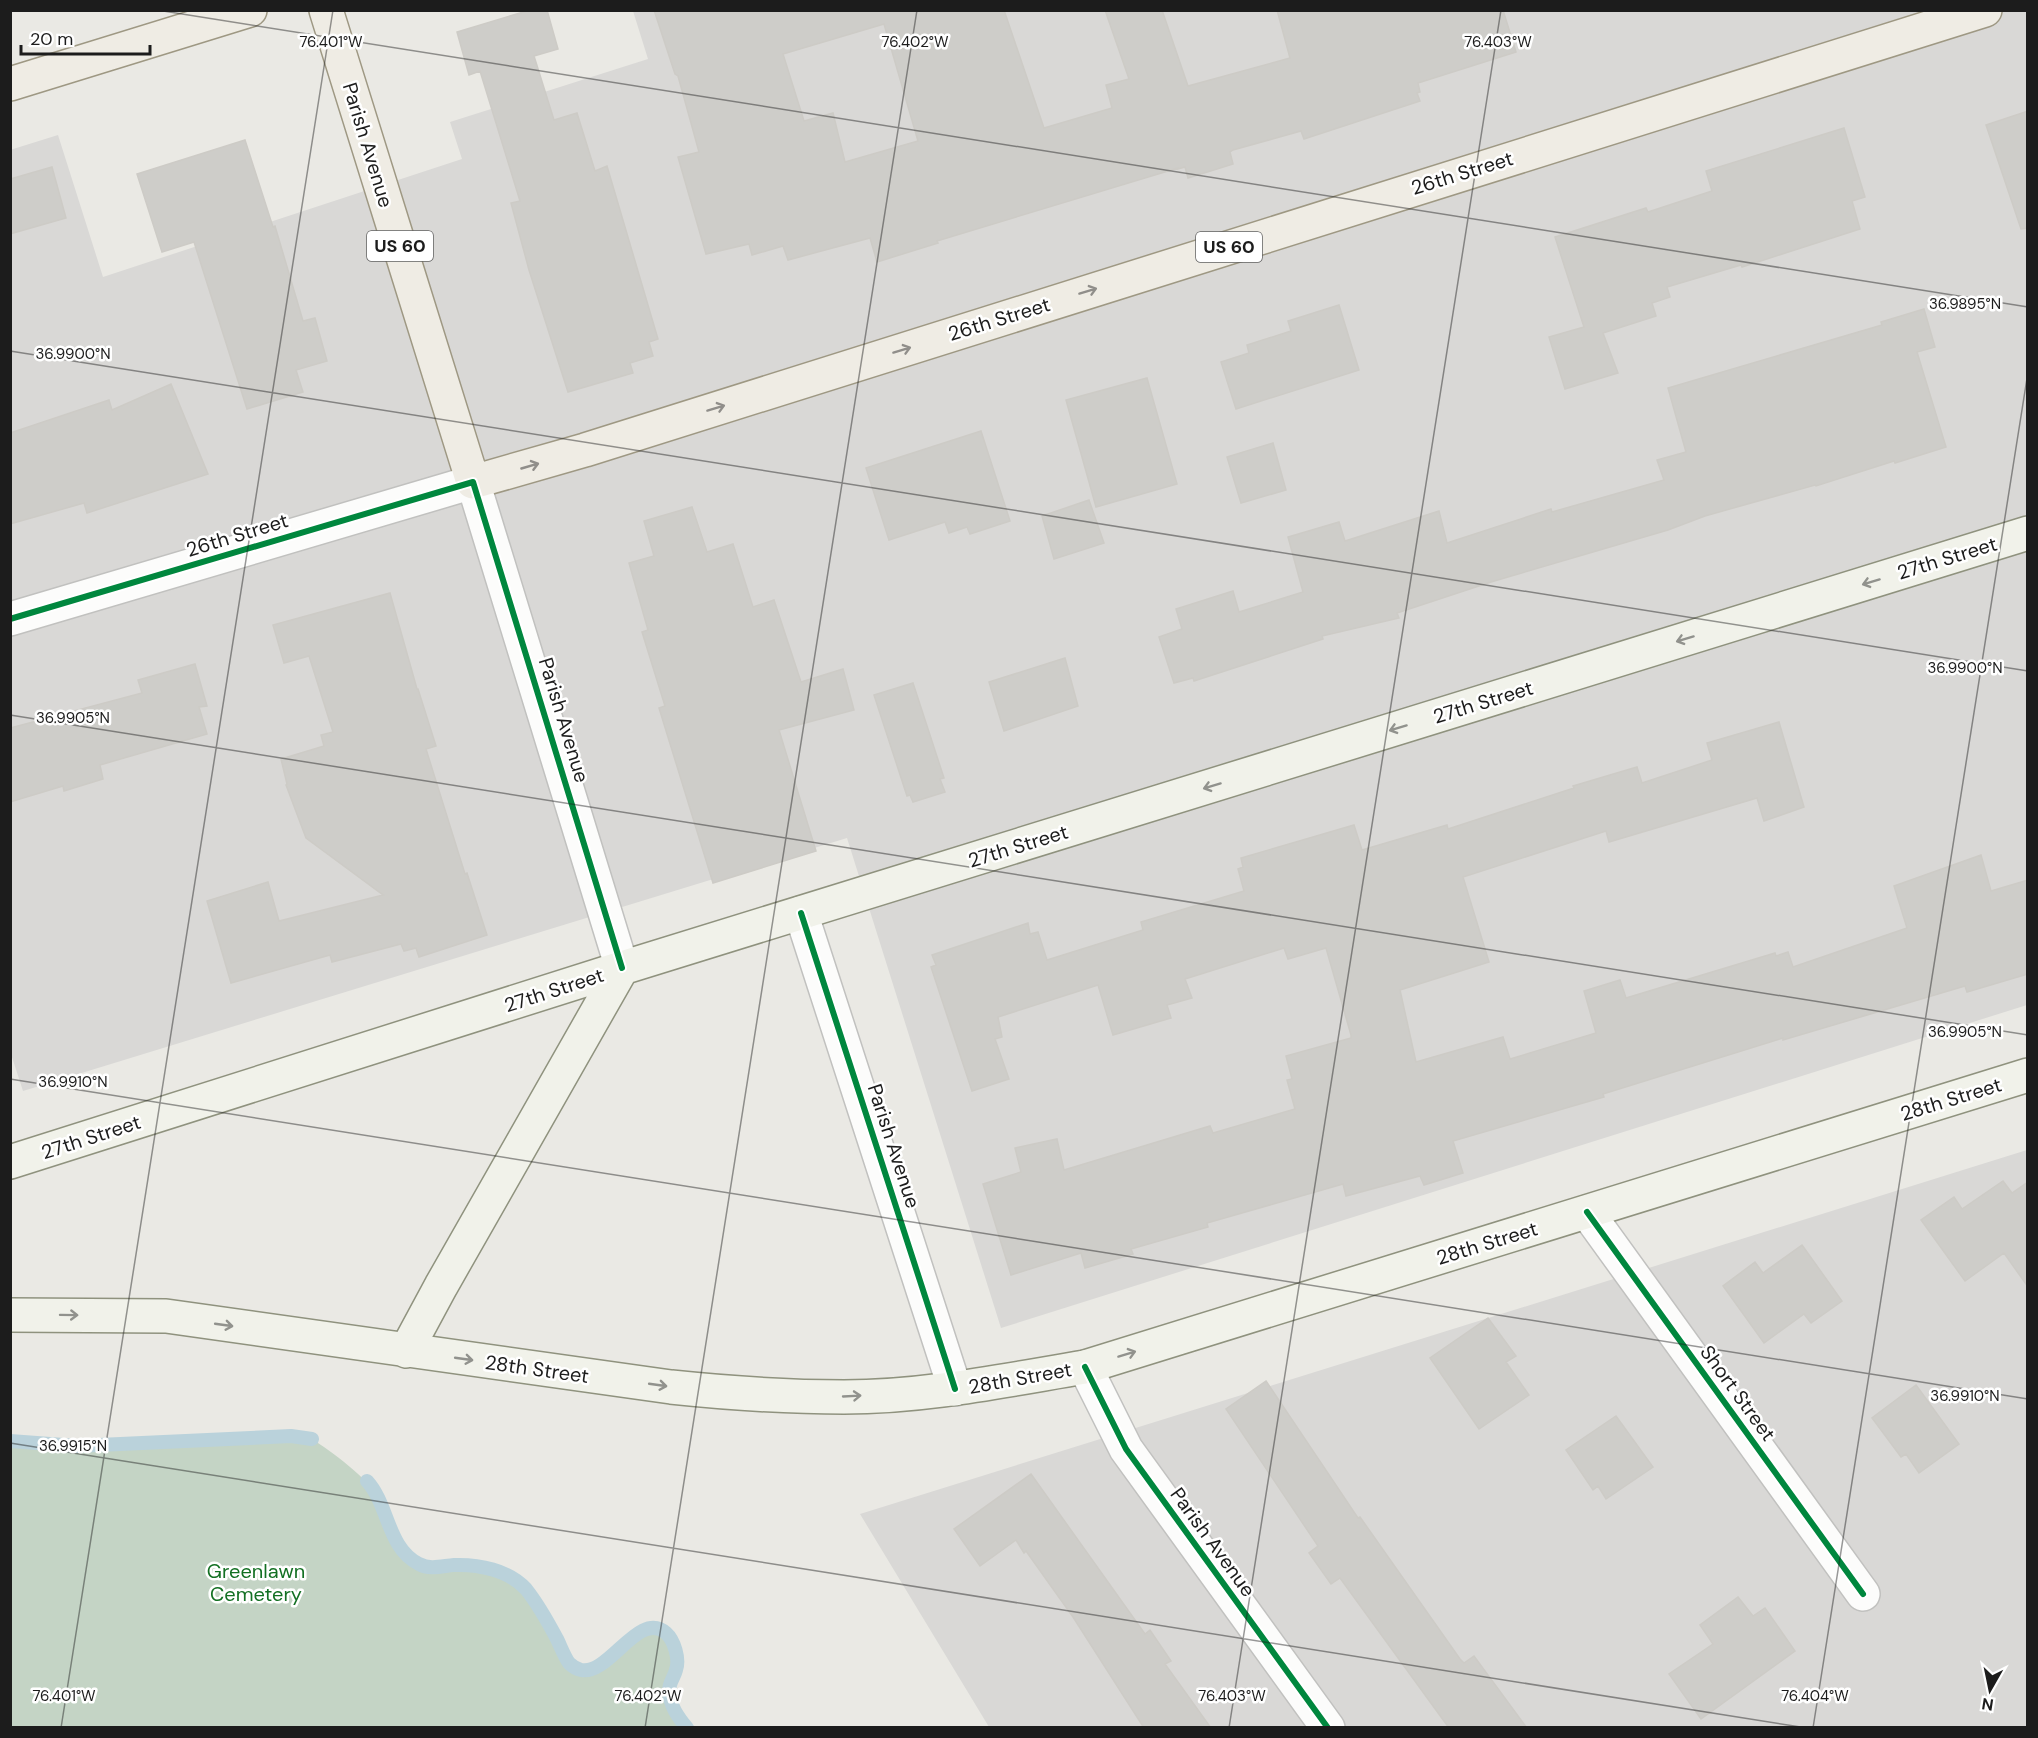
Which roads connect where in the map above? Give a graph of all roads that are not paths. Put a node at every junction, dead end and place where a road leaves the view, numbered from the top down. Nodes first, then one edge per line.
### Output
1 (250, 10) edge
2 (326, 10) edge
3 (1985, 10) edge
4 (10, 84) edge
5 (473, 482) junction
6 (2028, 533) edge
7 (10, 620) edge
8 (801, 913) junction
9 (622, 968) junction
10 (2028, 1075) edge
11 (10, 1162) edge
12 (1587, 1212) junction
13 (10, 1315) edge
14 (406, 1351) junction
15 (1085, 1366) junction
16 (955, 1389) junction
17 (1863, 1594) dead end
18 (1328, 1728) edge

1 - 4 main road
2 - 5 main road, Parish Avenue / US 60
5 -> 3 main road, 26th Street / US 60
5 - 7 street, 26th Street
5 - 9 street, Parish Avenue
6 -> 8 main road, 27th Street
8 - 9 main road, 27th Street
8 - 16 street, Parish Avenue
9 - 11 main road, 27th Street
9 - 14 main road
10 - 12 main road, 28th Street
15 -> 12 main road, 28th Street
12 - 17 street, Short Street
13 -> 14 main road, 28th Street
14 -> 16 main road, 28th Street
15 - 16 main road, 28th Street
15 - 18 street, Parish Avenue

